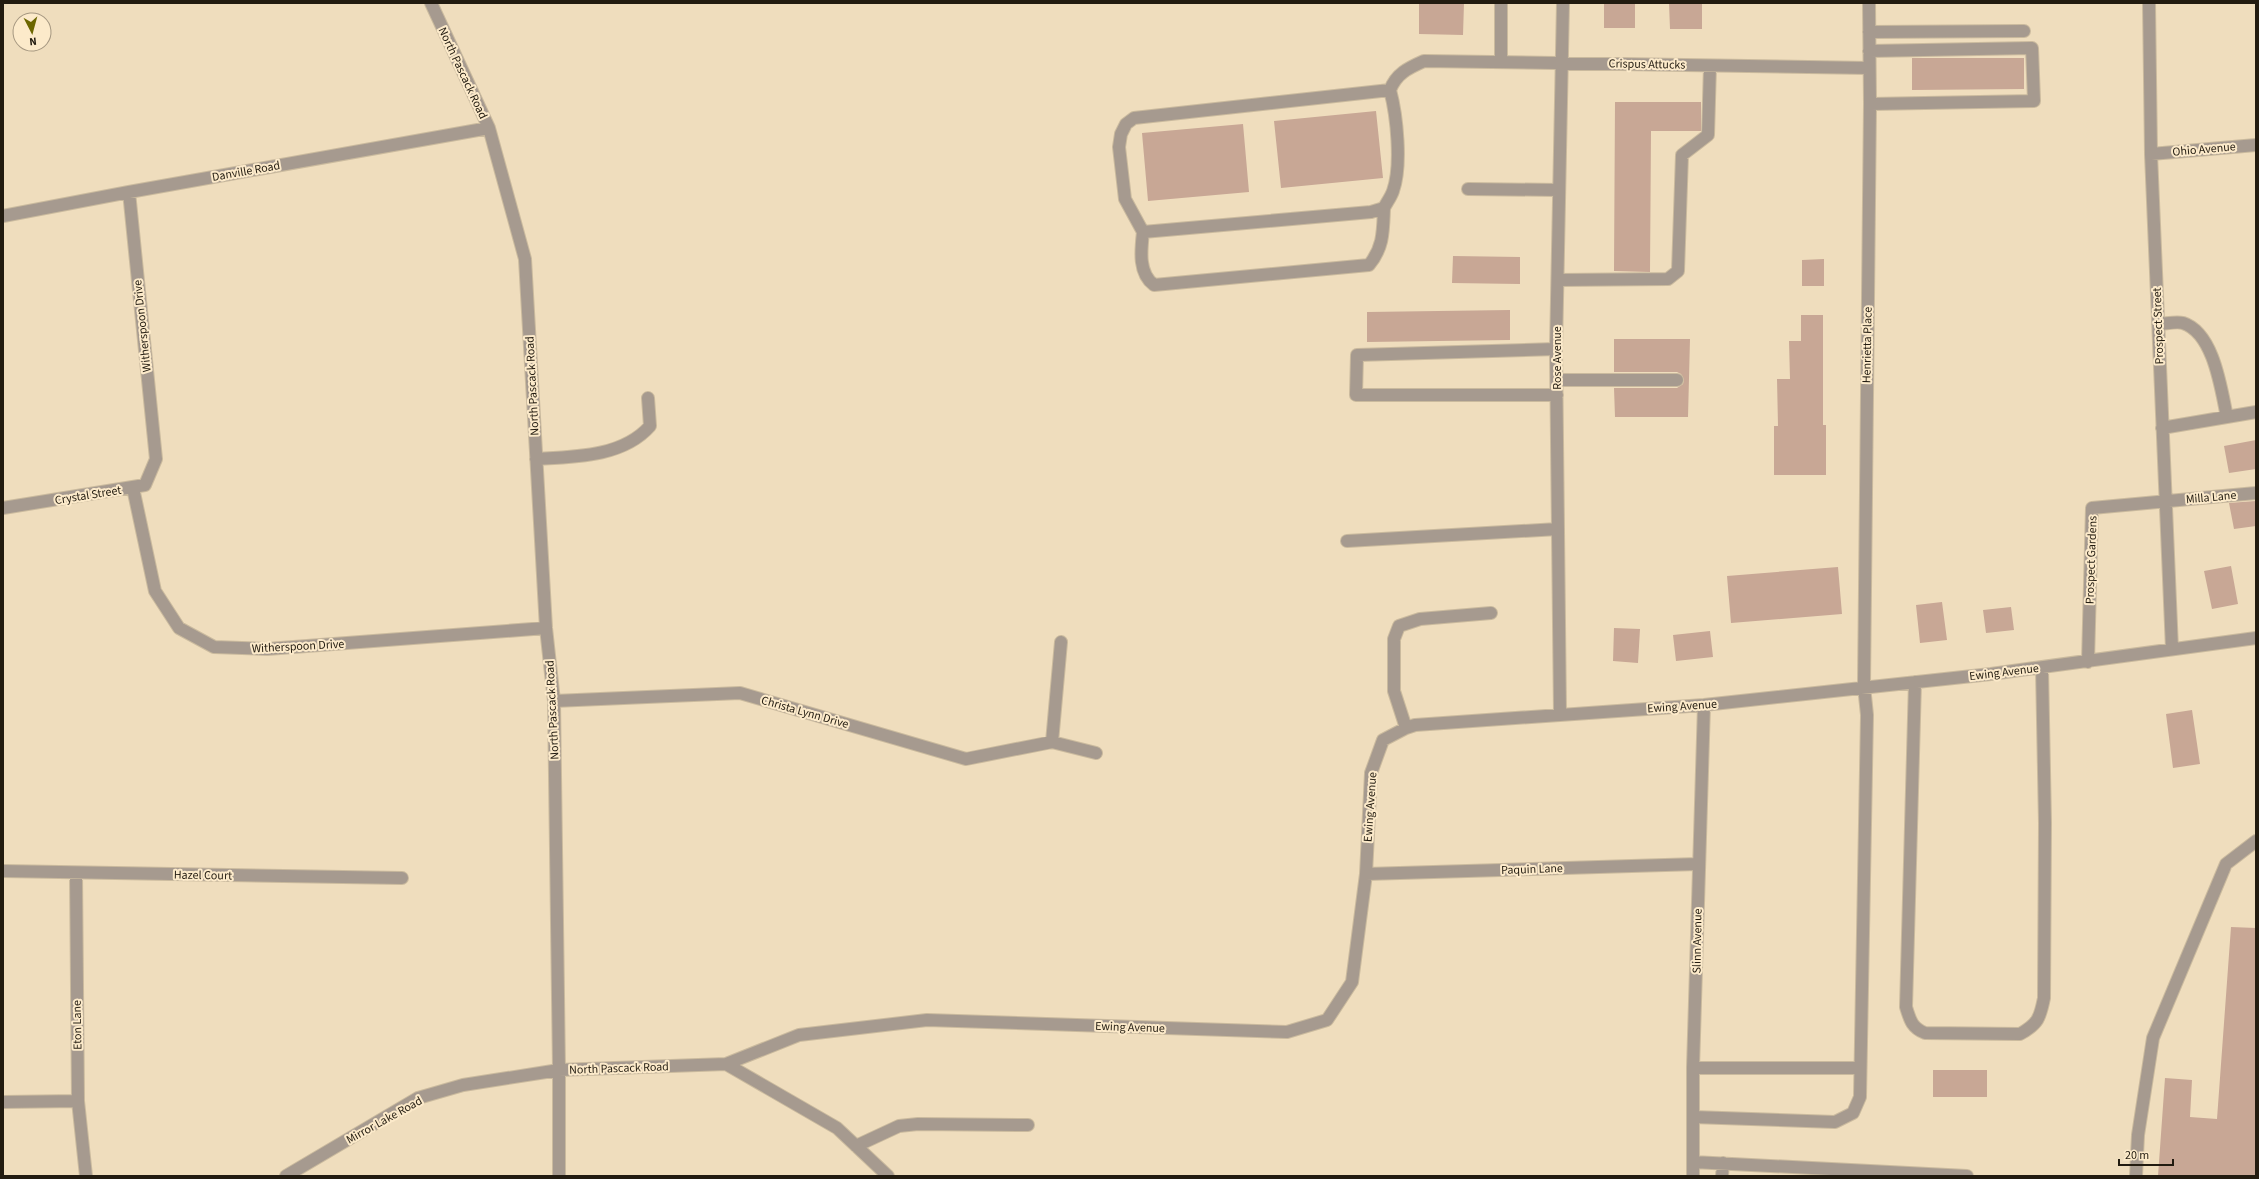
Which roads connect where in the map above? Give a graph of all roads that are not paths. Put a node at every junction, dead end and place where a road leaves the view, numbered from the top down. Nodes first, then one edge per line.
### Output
1 (431, 3) edge
2 (1501, 3) edge
3 (1563, 3) edge
4 (1869, 3) edge
5 (2149, 3) edge
6 (2024, 31) dead end
7 (1869, 32) junction
8 (1869, 51) junction
9 (1501, 62) junction
10 (1562, 62) junction
11 (1710, 66) junction
12 (1869, 68) junction
13 (1390, 90) junction
14 (1870, 104) junction
15 (489, 128) junction
16 (2256, 145) edge
17 (2151, 154) junction
18 (1468, 189) dead end
19 (1559, 190) junction
20 (129, 192) junction
21 (1384, 208) junction
22 (3, 216) edge
23 (1143, 232) junction
24 (1558, 280) junction
25 (2158, 324) junction
26 (1556, 349) junction
27 (1557, 380) junction
28 (1677, 380) dead end
29 (1557, 395) junction
30 (648, 398) dead end
31 (2256, 412) edge
32 (2227, 417) junction
33 (2162, 428) junction
34 (536, 458) junction
35 (156, 459) joint
36 (133, 488) junction
37 (2256, 493) edge
38 (2166, 501) junction
39 (3, 508) edge
40 (1558, 528) junction
41 (1347, 540) dead end
42 (1491, 613) dead end
43 (546, 628) junction
44 (2256, 638) edge
45 (1061, 642) dead end
46 (2172, 649) junction
47 (2088, 662) junction
48 (2042, 668) junction
49 (1915, 682) junction
50 (1864, 686) junction
51 (554, 701) junction
52 (1704, 705) junction
53 (1560, 714) junction
54 (1406, 728) junction
55 (1052, 742) junction
56 (1096, 753) dead end
57 (2256, 841) edge
58 (1698, 864) junction
59 (3, 871) edge
60 (76, 874) junction
61 (1366, 874) junction
62 (402, 878) dead end
63 (726, 1064) junction
64 (1694, 1068) junction
65 (1860, 1068) junction
66 (559, 1070) junction
67 (78, 1101) junction
68 (3, 1102) edge
69 (1693, 1117) junction
70 (1028, 1125) dead end
71 (856, 1146) junction
72 (1693, 1162) junction
73 (1723, 1163) junction
74 (86, 1176) edge
75 (286, 1176) edge
76 (558, 1176) edge
77 (888, 1176) edge
78 (1693, 1176) edge
79 (1722, 1176) edge
80 (1968, 1176) edge
81 (2136, 1176) edge

1 - 15 street, North Pascack Road
2 - 9 street
3 - 10 street, Rose Avenue
4 - 7 street, Henrietta Place
5 - 17 street, Prospect Street
6 - 7 street
7 - 8 street, Henrietta Place
8 - 12 street, Henrietta Place
8 - 14 street
9 - 10 street, Crispus Attucks
9 - 13 street, Crispus Attucks
10 - 11 street, Crispus Attucks
10 - 19 street, Rose Avenue
11 - 12 street, Crispus Attucks
11 - 24 street
12 - 14 street, Henrietta Place
13 - 21 street
13 - 23 street
14 - 50 street, Henrietta Place
15 - 20 street, Danville Road
15 - 34 street, North Pascack Road
16 - 17 street, Ohio Avenue
17 - 25 street, Prospect Street
18 - 19 street
19 - 24 street, Rose Avenue
20 - 22 street, Danville Road
20 - 35 street, Witherspoon Drive
21 - 23 street
21 - 23 street
24 - 26 street, Rose Avenue
25 - 32 street
25 - 33 street, Prospect Street
26 - 27 street, Rose Avenue
26 - 29 street
27 - 28 street
27 - 29 street, Rose Avenue
29 - 40 street, Rose Avenue
30 - 34 street
31 - 32 street
32 - 33 street
33 - 38 street, Prospect Street
34 - 43 street, North Pascack Road
35 - 36 street, Crystal Street
36 - 39 street, Crystal Street
36 - 43 street, Witherspoon Drive
37 - 38 street, Milla Lane
38 - 46 street, Prospect Street
38 - 47 street, Prospect Gardens
40 - 41 street
40 - 53 street, Rose Avenue
42 - 54 street
43 - 51 street, North Pascack Road
44 - 46 street, Ewing Avenue
45 - 55 street
46 - 47 street, Ewing Avenue
47 - 48 street, Ewing Avenue
48 - 49 street, Ewing Avenue
48 - 49 street
49 - 50 street, Ewing Avenue
50 - 52 street, Ewing Avenue
50 - 65 street, Henrietta Place
51 - 55 street, Christa Lynn Drive
51 - 66 street, North Pascack Road
52 - 53 street, Ewing Avenue
52 - 58 street, Slinn Avenue
53 - 54 street, Ewing Avenue
54 - 61 street, Ewing Avenue
55 - 56 street, Christa Lynn Drive
57 - 81 street
58 - 61 street, Paquin Lane
58 - 64 street, Slinn Avenue
59 - 60 street, Hazel Court
60 - 62 street, Hazel Court
60 - 67 street, Eton Lane
61 - 63 street, Ewing Avenue
63 - 66 street, North Pascack Road
63 - 71 street
64 - 65 street
64 - 69 street, Slinn Avenue
65 - 69 street, Henrietta Place
66 - 75 street, Mirror Lake Road
66 - 76 street
67 - 68 street
67 - 74 street, Eton Lane
69 - 72 street, Slinn Avenue
70 - 71 street
71 - 77 street
72 - 73 street
72 - 78 street, Slinn Avenue
73 - 79 street
73 - 80 street

